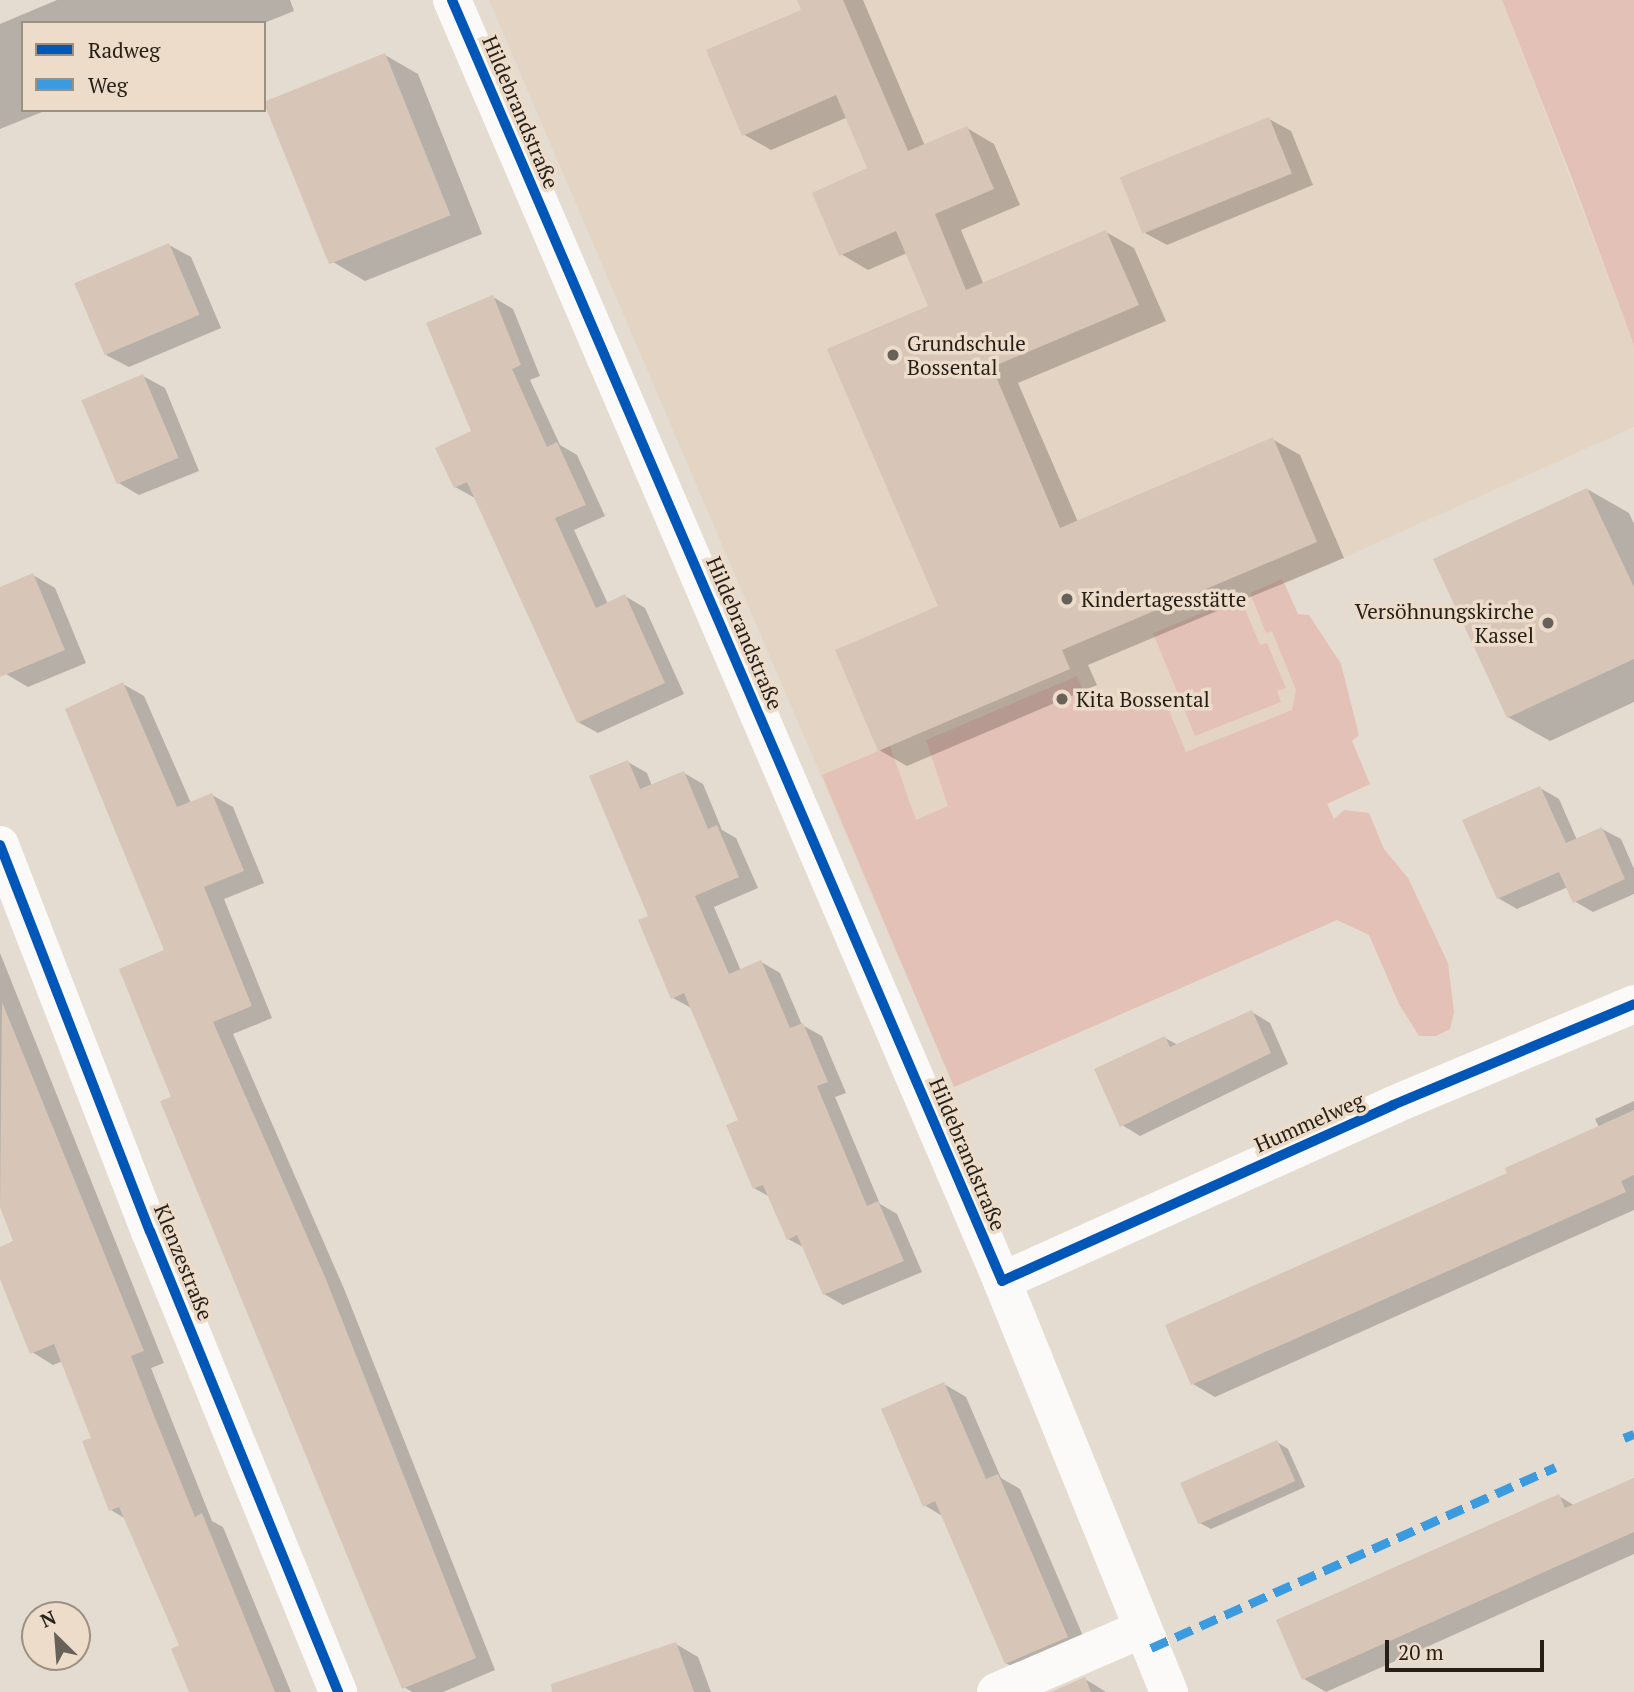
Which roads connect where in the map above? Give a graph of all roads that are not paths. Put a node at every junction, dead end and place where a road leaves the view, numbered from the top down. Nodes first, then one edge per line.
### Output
1 (452, 0) edge
2 (0, 845) edge
3 (1634, 1004) edge
4 (1002, 1281) junction
5 (1142, 1629) junction
6 (338, 1692) edge
7 (996, 1692) edge
8 (1169, 1692) edge

1 - 4 street, Hildebrandstraße
2 - 6 street, Klenzestraße
3 - 4 street, Hummelweg
4 - 5 street, Hildebrandstraße
5 - 7 street
5 - 8 street, Hildebrandstraße

